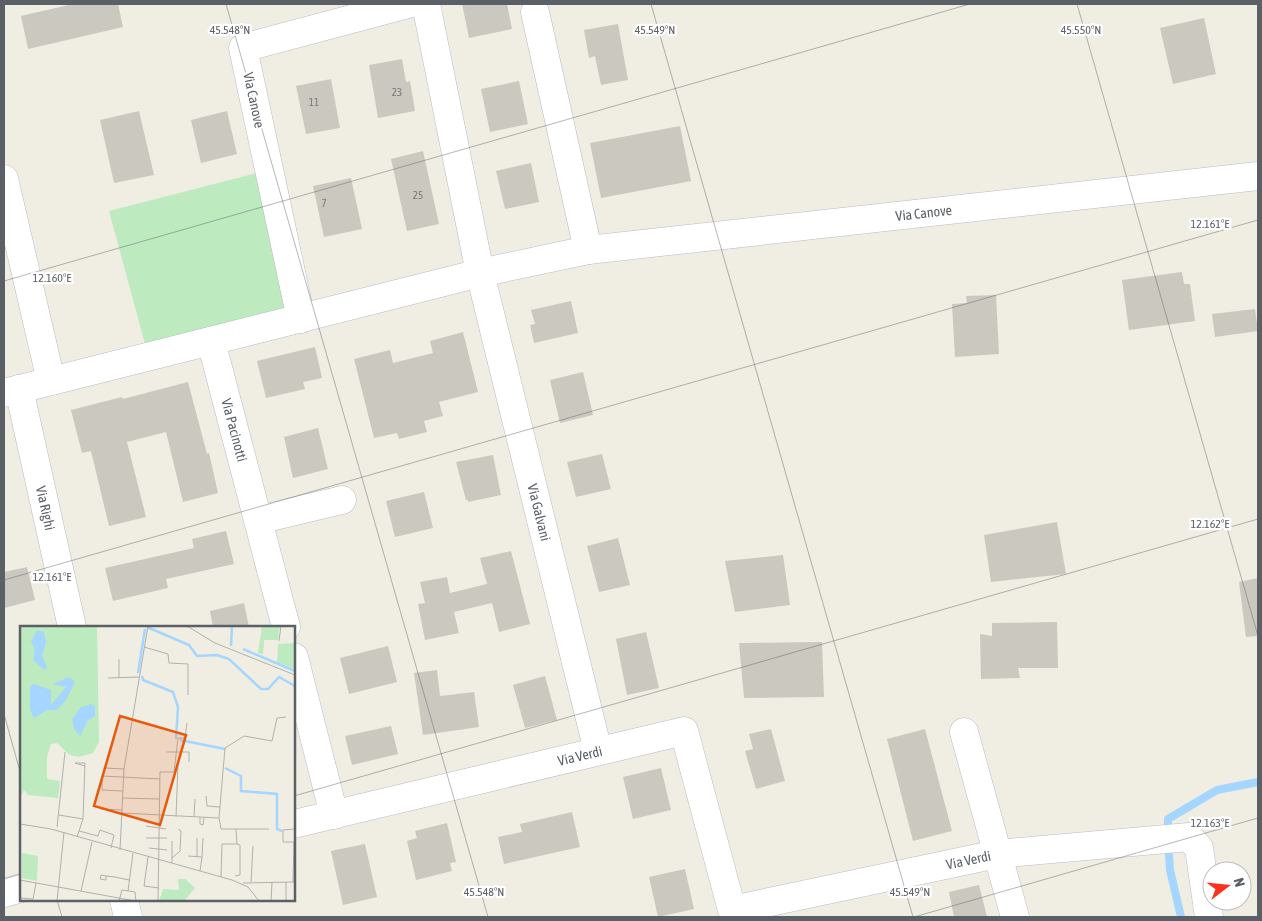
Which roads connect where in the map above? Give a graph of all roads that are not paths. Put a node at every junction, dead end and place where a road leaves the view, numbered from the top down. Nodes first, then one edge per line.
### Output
1 (408, 4) edge
2 (426, 4) edge
3 (535, 12) dead end
4 (1258, 176) edge
5 (4, 179) edge
6 (588, 250) junction
7 (480, 273) junction
8 (301, 319) junction
9 (211, 341) junction
10 (51, 381) junction
11 (11, 391) edge
12 (342, 500) dead end
13 (258, 520) junction
14 (72, 626) edge
15 (286, 626) edge
16 (295, 661) edge
17 (964, 732) dead end
18 (598, 752) junction
19 (334, 814) junction
20 (295, 824) edge
21 (997, 854) junction
22 (20, 888) edge
23 (4, 893) edge
24 (124, 901) edge
25 (733, 914) edge
26 (128, 917) edge
27 (1015, 917) edge
28 (1209, 917) edge

1 - 8 street, Via Canove
2 - 7 street
3 - 6 street
4 - 6 street, Via Canove
5 - 10 street
6 - 7 street, Via Canove
7 - 8 street, Via Canove
7 - 18 street, Via Galvani
8 - 9 street, Via Canove
9 - 10 street, Via Canove
9 - 13 street, Via Pacinotti
10 - 11 street, Via Canove
11 - 14 street, Via Righi
12 - 13 street
13 - 15 street, Via Pacinotti
16 - 19 street
17 - 21 street, Via Verdi
18 - 19 street, Via Verdi
18 - 25 street, Via Verdi
19 - 20 street, Via Verdi
21 - 25 street, Via Verdi
21 - 27 street, Via Verdi
21 - 28 street
22 - 23 street
24 - 26 street

